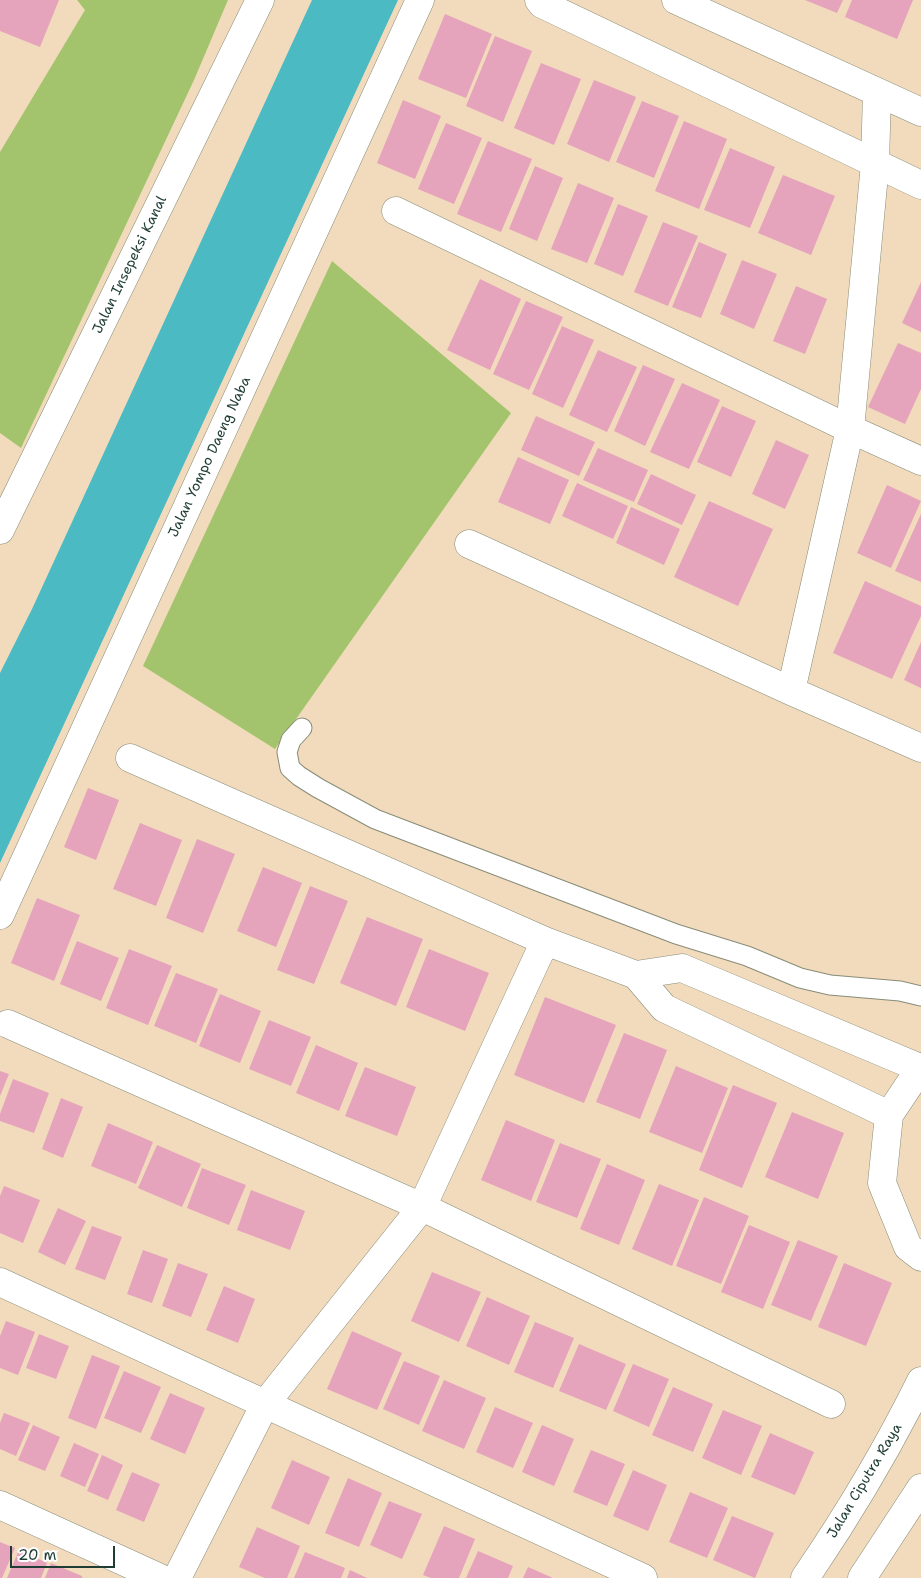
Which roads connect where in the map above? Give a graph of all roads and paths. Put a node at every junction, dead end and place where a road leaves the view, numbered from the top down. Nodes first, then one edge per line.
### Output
1 (260, 0) edge
2 (420, 0) edge
3 (538, 0) edge
4 (676, 0) edge
5 (877, 92) junction
6 (921, 112) edge
7 (875, 164) junction
8 (921, 185) edge
9 (396, 211) dead end
10 (850, 429) junction
11 (921, 461) edge
12 (0, 530) edge
13 (469, 544) dead end
14 (791, 691) junction
15 (302, 728) dead end
16 (921, 748) edge
17 (130, 758) dead end
18 (0, 915) edge
19 (545, 941) junction
20 (636, 975) junction
21 (921, 996) edge
22 (8, 1024) dead end
23 (921, 1068) edge
24 (889, 1116) junction
25 (422, 1207) junction
26 (921, 1257) edge
27 (0, 1282) edge
28 (921, 1382) edge
29 (265, 1404) junction
30 (831, 1404) dead end
31 (921, 1488) edge
32 (0, 1505) edge
33 (160, 1578) edge
34 (177, 1578) edge
35 (644, 1578) edge
36 (805, 1578) edge
37 (862, 1578) edge

1 - 12 street, Jalan Insepeksi Kanal
2 - 18 street, Jalan Yompo Daeng Naba
3 - 7 street
4 - 5 street
5 - 6 street
5 - 7 street
7 - 8 street
7 - 10 street
9 - 10 street
10 - 11 street
10 - 14 street
13 - 14 street
14 - 16 street
15 - 21 lane
17 - 19 street
19 - 20 street
19 - 25 street
20 - 23 street
20 - 24 street
22 - 25 street
23 - 24 street
24 - 26 street
25 - 29 street
25 - 30 street
27 - 29 street
28 - 36 street, Jalan Ciputra Raya
29 - 34 street
29 - 35 street
31 - 37 street
32 - 33 street

